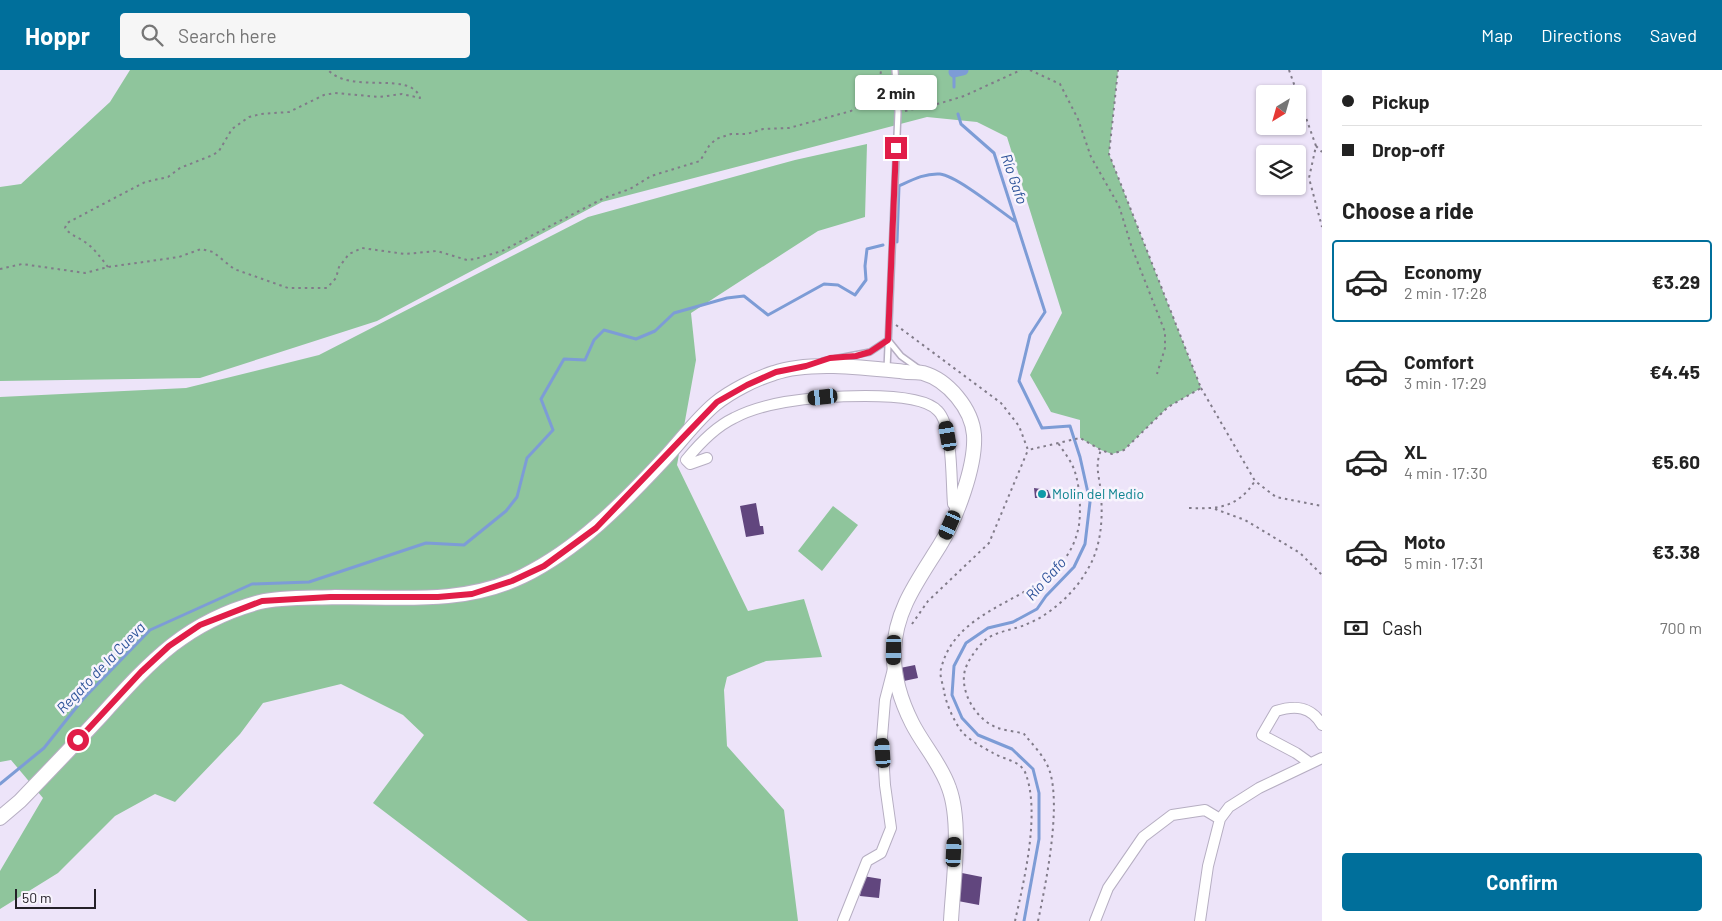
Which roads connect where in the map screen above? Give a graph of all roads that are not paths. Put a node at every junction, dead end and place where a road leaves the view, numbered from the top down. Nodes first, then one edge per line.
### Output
1 (894, 70) edge
2 (888, 340) junction
3 (806, 366) junction
4 (887, 370) junction
5 (925, 374) junction
6 (707, 458) dead end
7 (957, 509) junction
8 (894, 668) junction
9 (1322, 725) edge
10 (1322, 758) edge
11 (1310, 764) junction
12 (0, 818) edge
13 (1220, 819) junction
14 (843, 921) edge
15 (951, 921) edge
16 (1095, 921) edge
17 (1200, 921) edge

1 - 2 lane
2 - 3 lane
2 - 4 lane
2 - 5 lane
3 - 4 street
3 - 12 street
4 - 5 street
5 - 7 street
6 - 7 street
7 - 8 street
8 - 14 street
8 - 15 street
9 - 11 street
10 - 11 street
11 - 13 street
13 - 16 street
13 - 17 street

